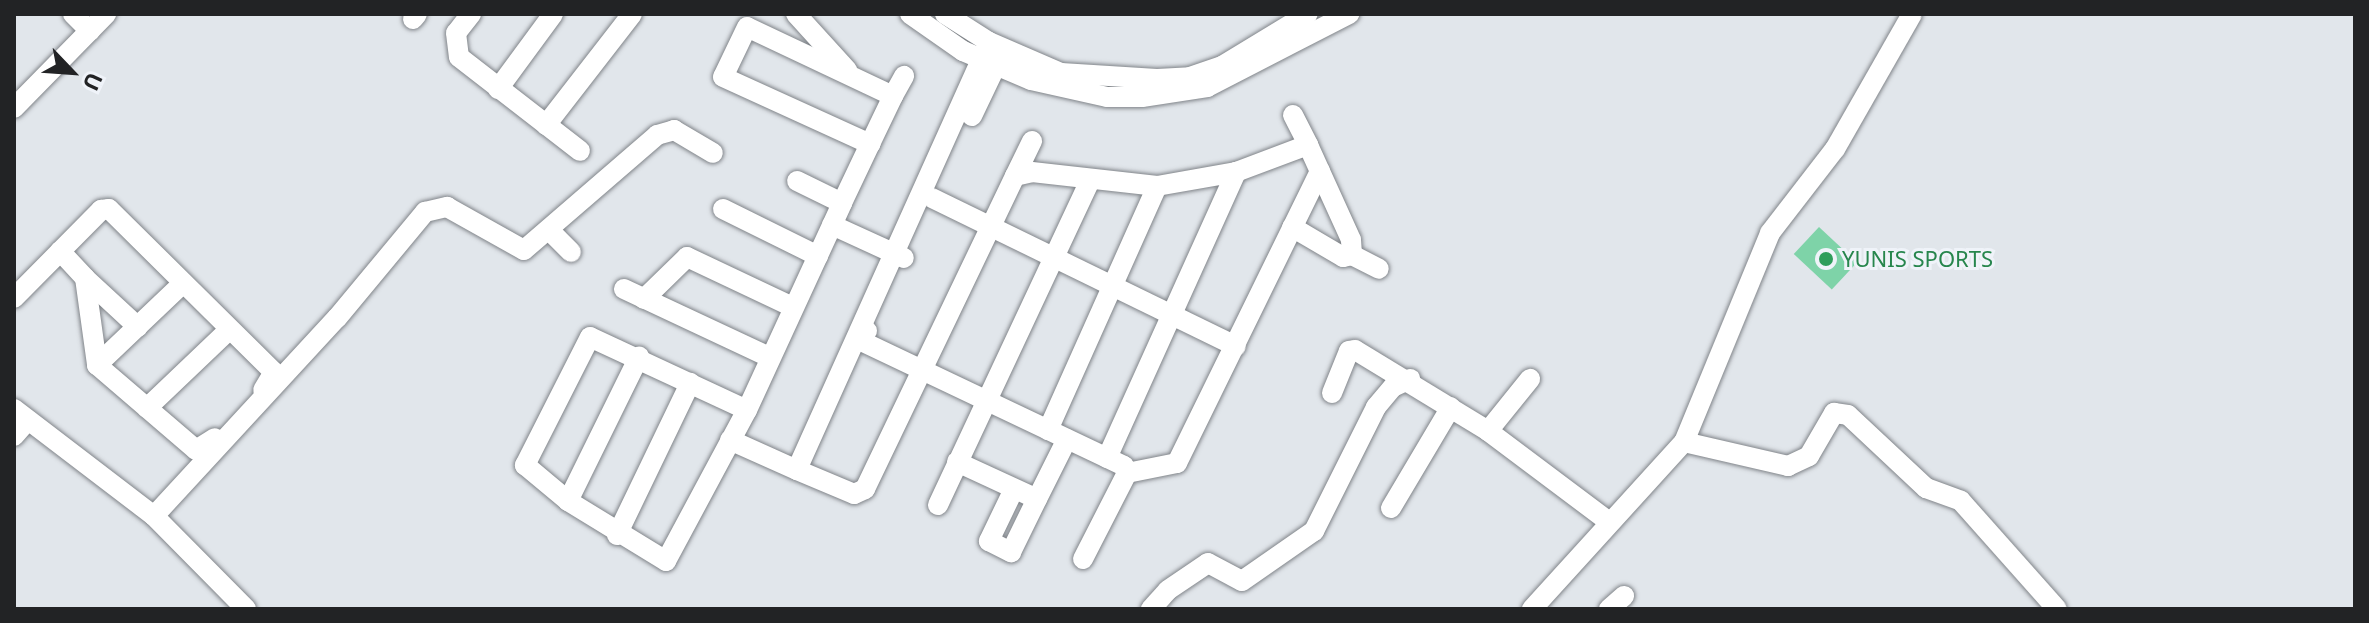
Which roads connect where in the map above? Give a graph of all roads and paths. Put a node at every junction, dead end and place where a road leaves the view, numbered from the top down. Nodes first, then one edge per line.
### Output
1 (73, 14) edge
2 (106, 14) edge
3 (471, 14) edge
4 (553, 14) edge
5 (632, 14) edge
6 (796, 14) edge
7 (910, 14) edge
8 (945, 14) edge
9 (1308, 14) edge
10 (1912, 14) edge
11 (1346, 15) edge
12 (90, 31) junction
13 (992, 54) junction
14 (904, 76) dead end
15 (854, 78) junction
16 (1177, 86) junction
17 (498, 89) junction
18 (893, 96) junction
19 (14, 108) edge
20 (968, 109) junction
21 (1293, 115) dead end
22 (546, 125) junction
23 (1032, 141) dead end
24 (870, 144) junction
25 (1308, 145) junction
26 (580, 151) dead end
27 (713, 153) dead end
28 (1320, 171) junction
29 (1236, 172) junction
30 (1015, 176) junction
31 (797, 181) dead end
32 (1090, 181) junction
33 (1157, 186) junction
34 (932, 198) junction
35 (842, 203) junction
36 (723, 209) dead end
37 (832, 225) junction
38 (992, 227) junction
39 (1292, 227) junction
40 (549, 230) junction
41 (60, 251) junction
42 (571, 252) dead end
43 (1352, 255) junction
44 (818, 256) junction
45 (899, 256) junction
46 (1052, 258) junction
47 (1379, 269) dead end
48 (85, 278) junction
49 (183, 283) junction
50 (1114, 284) junction
51 (624, 289) dead end
52 (14, 298) edge
53 (644, 299) junction
54 (793, 307) junction
55 (1174, 313) junction
56 (138, 327) junction
57 (229, 330) junction
58 (859, 340) junction
59 (1236, 346) junction
60 (639, 357) junction
61 (769, 357) junction
62 (97, 365) junction
63 (922, 369) junction
64 (277, 379) junction
65 (1410, 379) junction
66 (1530, 379) dead end
67 (690, 383) junction
68 (1332, 393) dead end
69 (986, 400) junction
70 (1451, 407) junction
71 (147, 408) junction
72 (747, 410) junction
73 (19, 421) edge
74 (1048, 430) junction
75 (1488, 431) junction
76 (1067, 439) junction
77 (730, 440) junction
78 (1684, 442) junction
79 (1107, 458) junction
80 (957, 462) junction
81 (797, 470) junction
82 (1127, 473) junction
83 (1014, 489) junction
84 (1037, 499) junction
85 (568, 501) junction
86 (938, 505) dead end
87 (1391, 508) dead end
88 (154, 516) junction
89 (1608, 521) junction
90 (617, 535) junction
91 (1083, 559) dead end
92 (246, 609) edge
93 (1151, 609) edge
94 (1532, 609) edge
95 (2057, 609) edge

1 - 12 street
2 - 12 street
3 - 17 street
4 - 17 street
5 - 22 street
6 - 15 street
7 - 13 street
8 - 13 street
9 - 16 street
10 - 78 street
11 - 16 street
12 - 19 street
13 - 16 street
13 - 20 street
14 - 18 street
15 - 18 street
15 - 24 street
17 - 22 street
18 - 24 street
20 - 34 street
20 - 45 street
21 - 25 street
22 - 26 street
23 - 30 street
24 - 35 street
25 - 28 street
25 - 29 street
27 - 40 street
28 - 39 street
28 - 43 street
29 - 33 street
29 - 55 street
30 - 32 street
30 - 38 street
31 - 35 street
32 - 33 street
32 - 46 street
33 - 50 street
34 - 38 street
34 - 45 street
35 - 37 street
36 - 44 street
37 - 44 street
37 - 45 street
38 - 46 street
38 - 63 street
39 - 43 street
39 - 59 street
40 - 42 street
40 - 64 street
41 - 48 street
41 - 49 street
41 - 52 street
43 - 47 street
44 - 54 street
45 - 58 street
46 - 50 street
46 - 69 street
48 - 56 street
48 - 62 street
49 - 56 street
49 - 57 street
50 - 55 street
50 - 74 street
51 - 53 street
53 - 54 street
53 - 61 street
54 - 61 street
55 - 59 street
55 - 79 street
56 - 62 street
57 - 64 street
57 - 71 street
58 - 63 street
58 - 81 street
59 - 82 street
60 - 67 street
60 - 85 street
60 - 85 street
61 - 72 street
62 - 71 street
63 - 69 street
63 - 81 street
64 - 71 street
64 - 88 street
65 - 68 street
65 - 70 street
65 - 93 street
66 - 75 street
67 - 72 street
67 - 90 street
69 - 74 street
69 - 80 street
70 - 75 street
70 - 87 street
72 - 77 street
73 - 88 street
74 - 76 street
75 - 89 street
76 - 79 street
76 - 84 street
77 - 81 street
77 - 90 street
78 - 89 street
78 - 95 street
79 - 82 street
80 - 83 street
80 - 86 street
82 - 91 street
83 - 84 street
83 - 84 street
85 - 90 street
88 - 92 street
89 - 94 street

